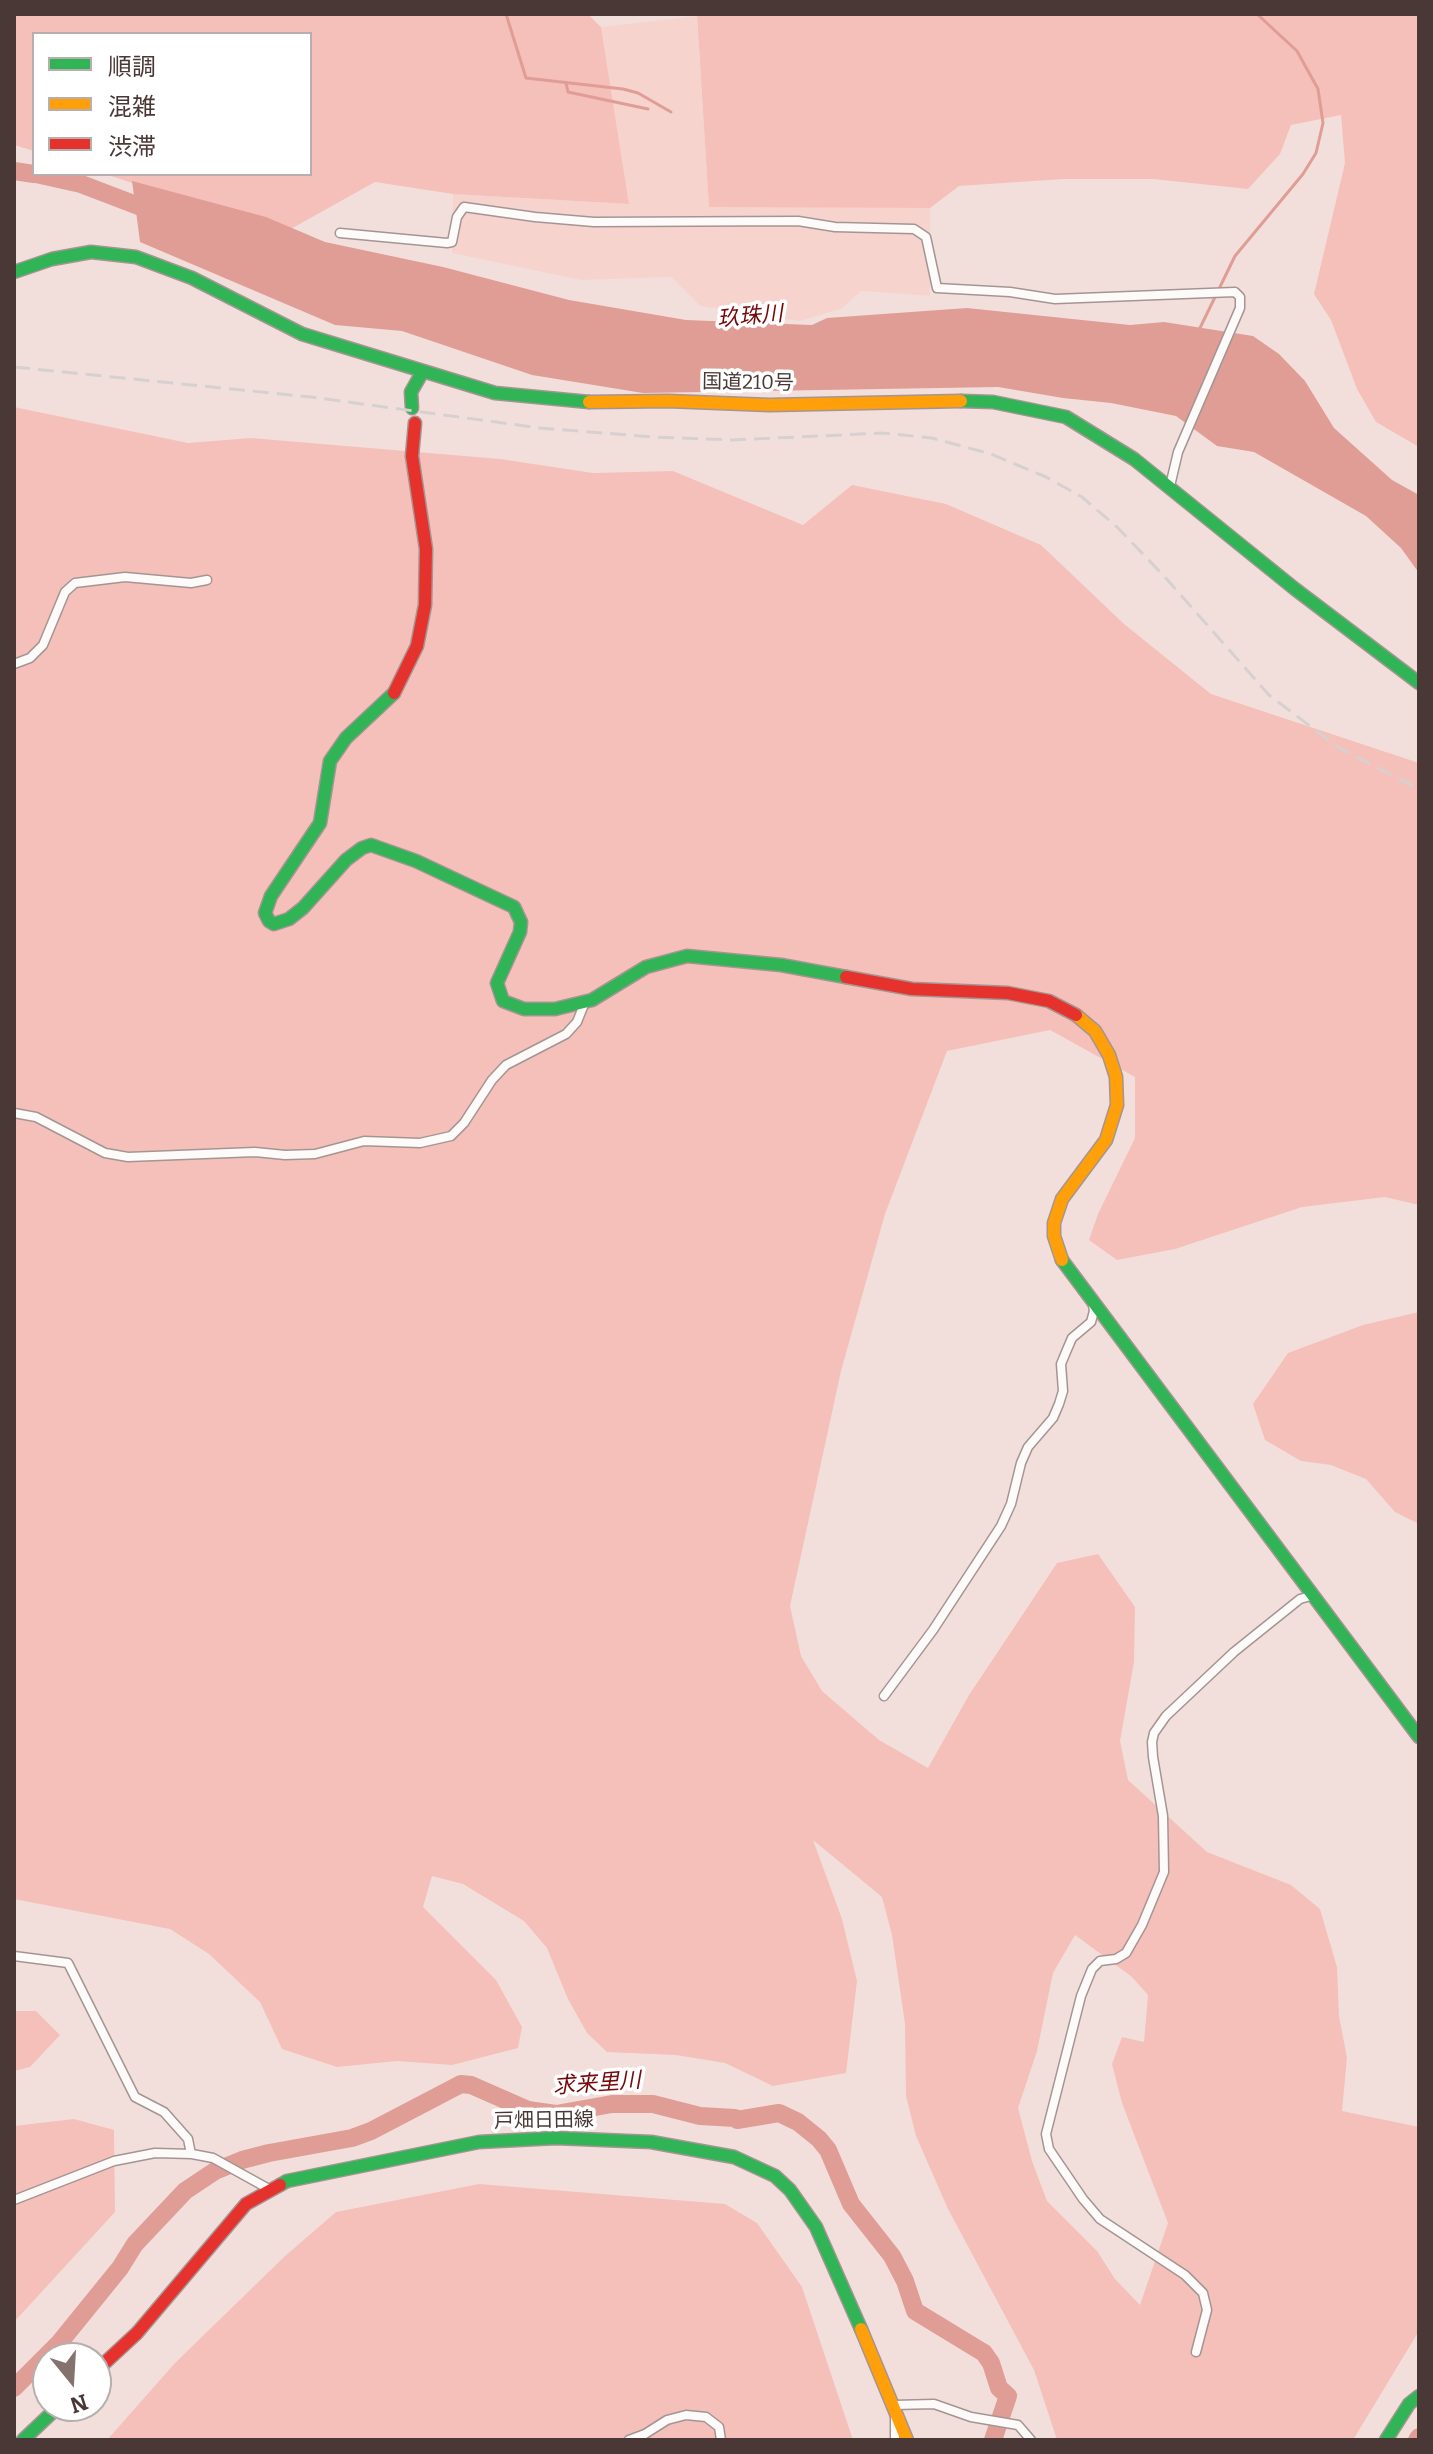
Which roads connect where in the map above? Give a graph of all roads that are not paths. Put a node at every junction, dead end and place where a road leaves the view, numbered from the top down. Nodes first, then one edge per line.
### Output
1 (340, 233) dead end
2 (14, 272) edge
3 (423, 371) junction
4 (412, 408) dead end
5 (415, 423) dead end
6 (1170, 486) junction
7 (207, 580) dead end
8 (14, 664) edge
9 (1419, 683) edge
10 (585, 1002) junction
11 (14, 1113) edge
12 (1092, 1299) junction
13 (1314, 1595) junction
14 (884, 1696) dead end
15 (1419, 1737) edge
16 (14, 1956) edge
17 (191, 2154) junction
18 (269, 2189) junction
19 (14, 2200) edge
20 (1196, 2352) dead end
21 (112, 2356) edge
22 (880, 2375) junction
23 (1419, 2396) edge
24 (894, 2405) junction
25 (42, 2422) edge
26 (23, 2440) edge
27 (629, 2440) edge
28 (721, 2440) edge
29 (895, 2440) edge
30 (907, 2440) edge
31 (1031, 2440) edge
32 (1386, 2440) edge

1 - 6 street
2 - 3 main road, 国道210号
3 - 4 main road
3 - 6 main road, 国道210号
5 - 10 main road
6 - 9 main road, 国道210号
7 - 8 street
10 - 11 street
10 - 12 main road
12 - 13 main road
12 - 14 street
13 - 15 main road
13 - 20 street
16 - 17 street
17 - 18 street
17 - 19 street
18 - 21 main road, 戸畑日田線
18 - 22 main road, 戸畑日田線
22 - 24 main road, 戸畑日田線
22 - 29 street
23 - 32 main road
24 - 30 main road, 戸畑日田線
24 - 31 street
25 - 26 main road
27 - 28 street

